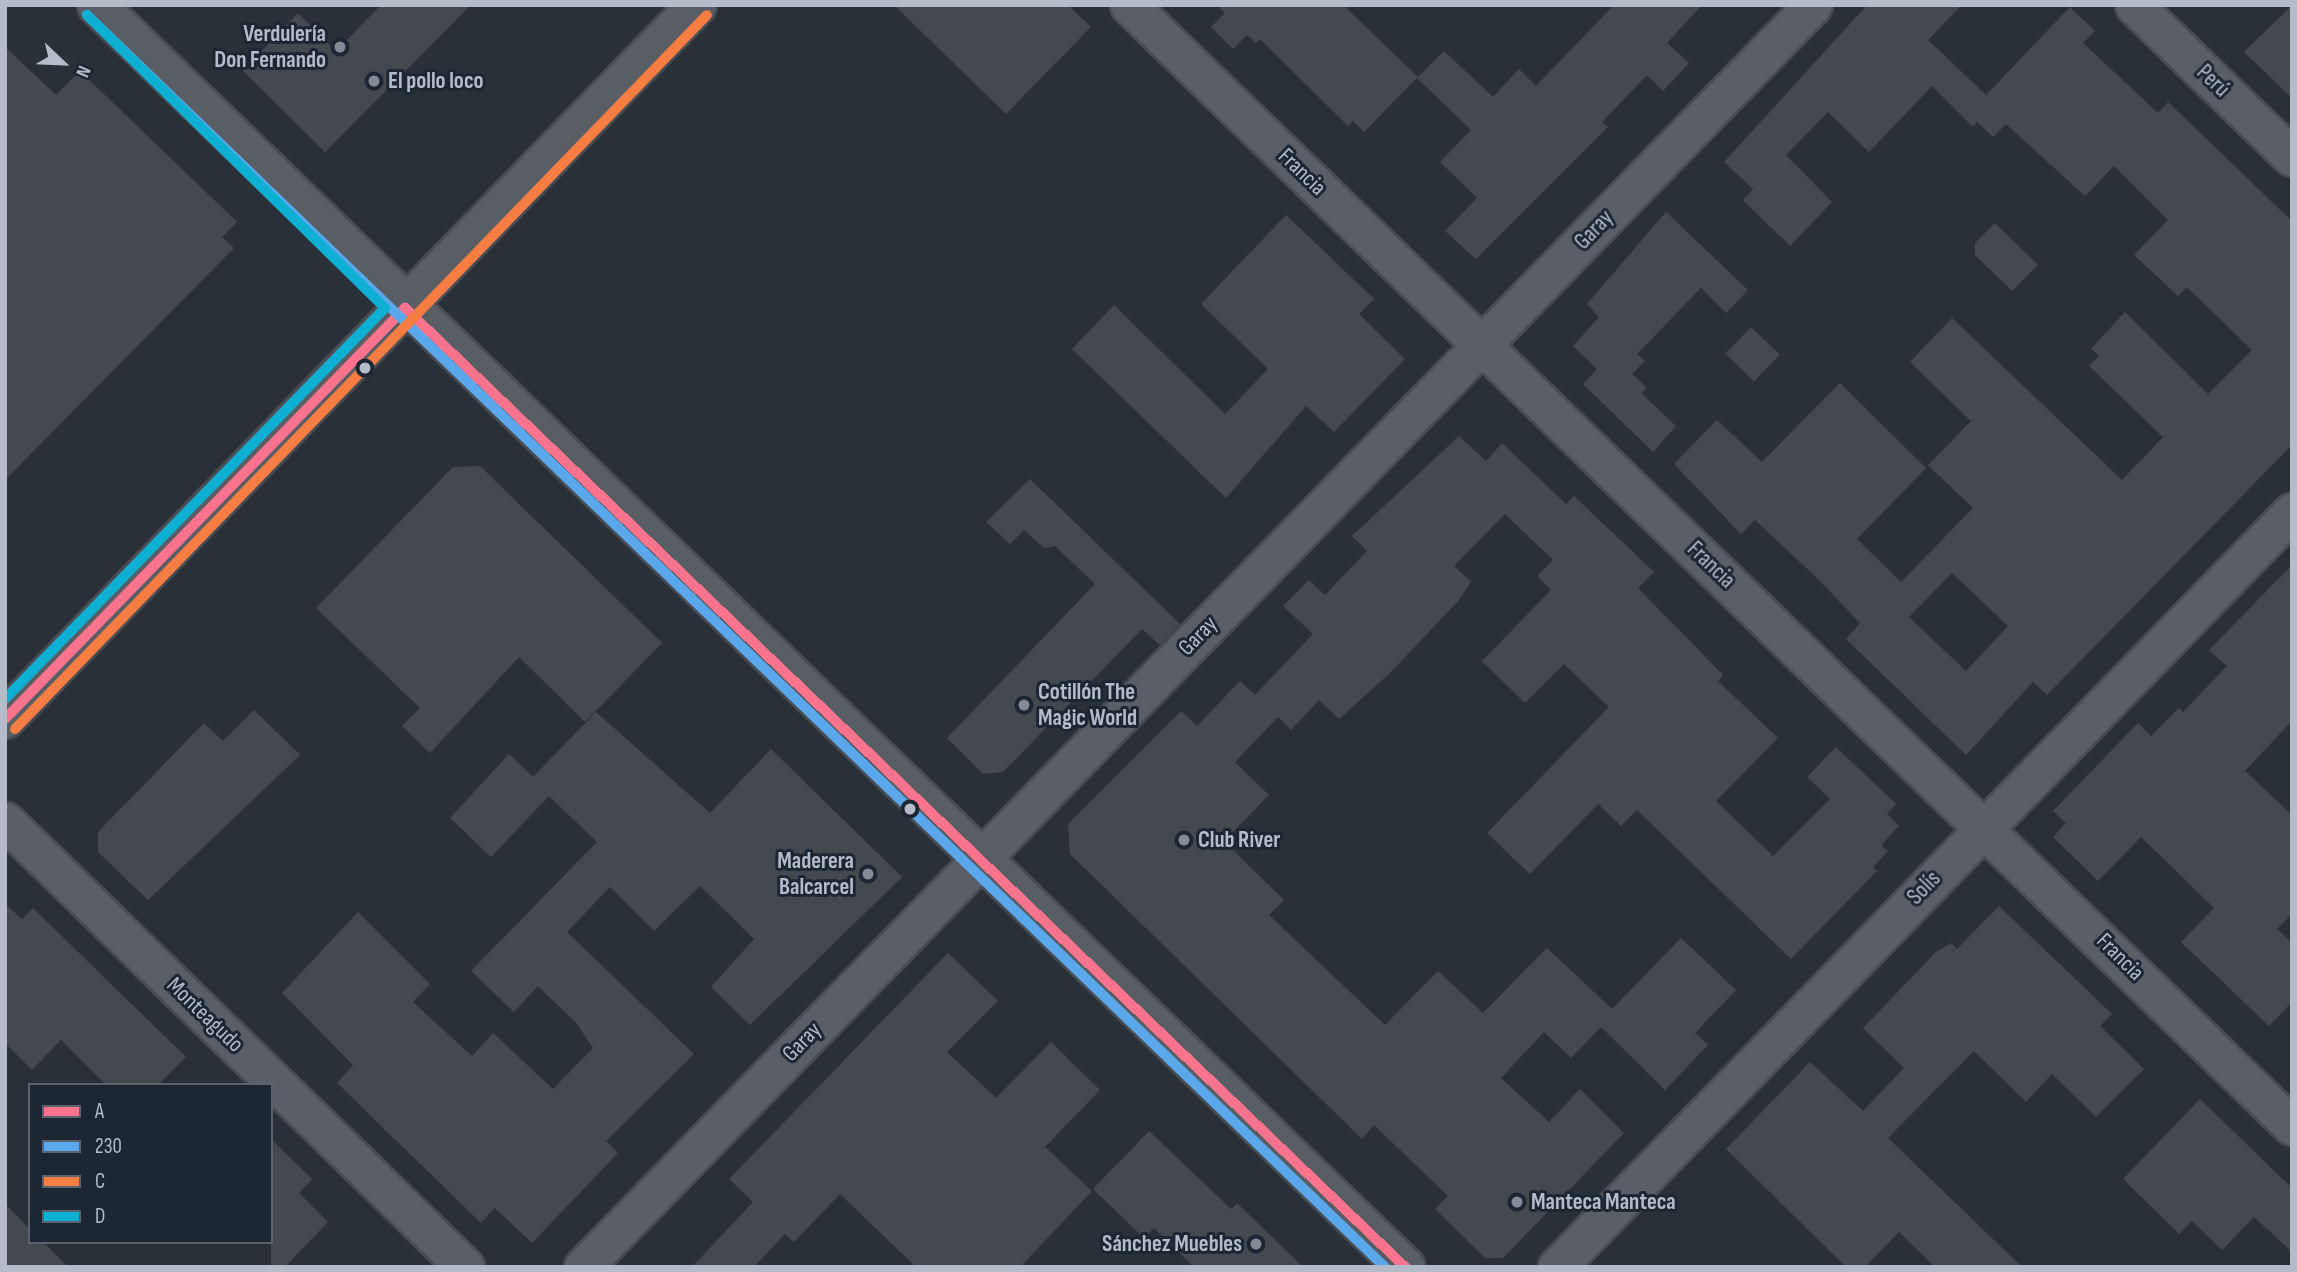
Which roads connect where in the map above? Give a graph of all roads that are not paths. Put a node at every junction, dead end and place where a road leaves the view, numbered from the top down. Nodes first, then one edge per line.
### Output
1 (97, 5) edge
2 (697, 5) edge
3 (1129, 5) edge
4 (1813, 5) edge
5 (2134, 5) edge
6 (2292, 158) edge
7 (405, 308) junction
8 (1481, 346) junction
9 (2292, 512) edge
10 (5, 719) edge
11 (5, 821) edge
12 (1985, 825) junction
13 (982, 856) junction
14 (2292, 1126) edge
15 (465, 1267) edge
16 (583, 1267) edge
17 (1405, 1267) edge
18 (1557, 1267) edge

1 - 7 main road
2 - 7 main road
3 - 8 street, Francia
4 - 8 street, Garay
5 - 6 street, Perú
7 - 10 main road
7 - 13 main road
8 - 12 street, Francia
8 - 13 street, Garay
9 - 12 street, Solís
11 - 15 street, Monteagudo
12 - 14 street, Francia
12 - 18 street, Solís
13 - 16 street, Garay
13 - 17 main road

